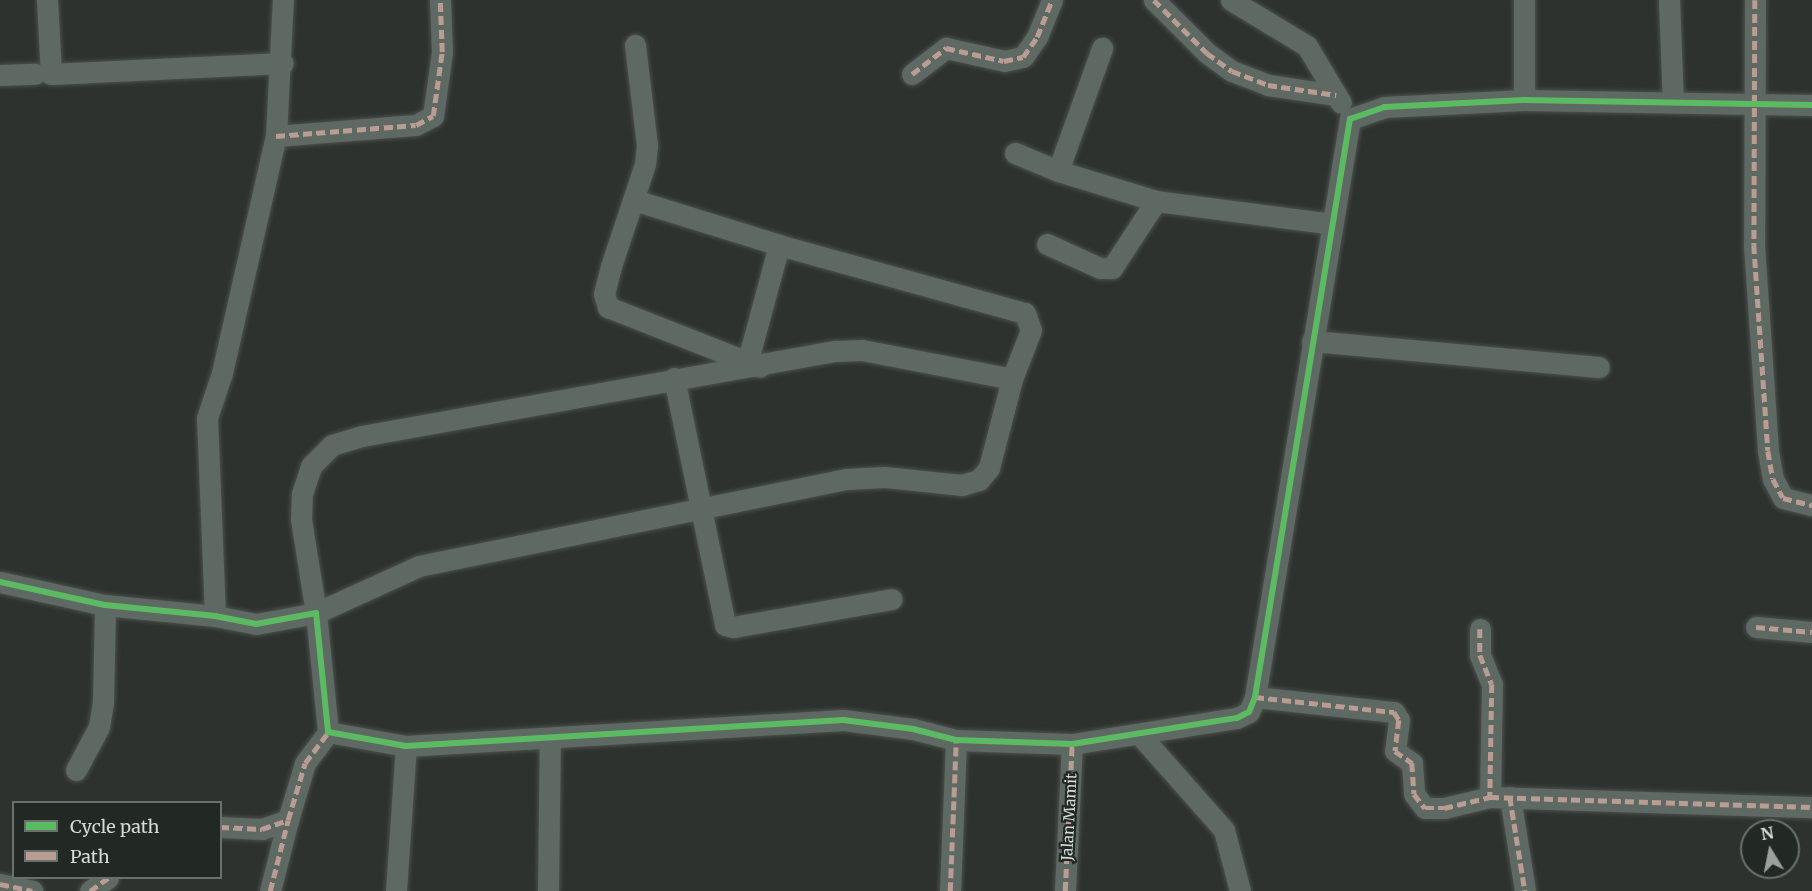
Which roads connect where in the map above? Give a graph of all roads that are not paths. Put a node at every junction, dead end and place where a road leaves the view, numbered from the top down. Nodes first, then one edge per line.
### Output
1 (47, 0) edge
2 (283, 0) edge
3 (440, 0) edge
4 (1052, 0) edge
5 (1154, 0) edge
6 (1232, 0) edge
7 (1524, 0) edge
8 (1669, 0) edge
9 (1755, 0) edge
10 (635, 45) dead end
11 (1102, 48) dead end
12 (282, 63) junction
13 (36, 74) dead end
14 (912, 74) dead end
15 (0, 75) edge
16 (1335, 95) junction
17 (1524, 100) junction
18 (1673, 102) junction
19 (1753, 103) junction
20 (1812, 105) edge
21 (1350, 119) junction
22 (276, 136) junction
23 (1015, 153) dead end
24 (1058, 171) junction
25 (634, 200) junction
26 (1156, 201) junction
27 (1332, 224) junction
28 (1047, 244) dead end
29 (779, 245) junction
30 (1311, 340) junction
31 (754, 364) junction
32 (1599, 367) dead end
33 (674, 378) junction
34 (1012, 379) junction
35 (1812, 505) edge
36 (700, 510) junction
37 (0, 582) edge
38 (892, 599) dead end
39 (105, 605) junction
40 (316, 613) junction
41 (215, 616) junction
42 (1756, 627) dead end
43 (1480, 629) dead end
44 (1812, 632) edge
45 (1255, 697) junction
46 (328, 732) junction
47 (1140, 735) junction
48 (550, 738) junction
49 (956, 740) junction
50 (1072, 744) junction
51 (406, 746) junction
52 (76, 770) dead end
53 (1500, 797) junction
54 (1812, 807) edge
55 (288, 820) junction
56 (222, 827) edge
57 (107, 879) edge
58 (0, 885) edge
59 (32, 891) edge
60 (90, 891) edge
61 (270, 891) edge
62 (396, 891) edge
63 (548, 891) edge
64 (950, 891) edge
65 (1065, 891) edge
66 (1240, 891) edge
67 (1525, 891) edge

1 - 12 street
2 - 12 street
3 - 22 street
4 - 14 street
5 - 16 street
6 - 16 street
7 - 17 street
8 - 18 street
9 - 19 street
10 - 25 street
11 - 24 street
12 - 22 street
13 - 15 street
16 - 21 street
17 - 18 street
17 - 21 street
18 - 19 street
19 - 20 street
19 - 35 street
21 - 27 street
22 - 41 street
23 - 24 street
24 - 26 street
25 - 29 street
25 - 31 street
26 - 27 street
26 - 28 street
27 - 30 street
29 - 31 street
29 - 34 street
30 - 32 street
30 - 45 street
31 - 33 street
31 - 34 street
33 - 36 street
33 - 40 street
34 - 36 street
36 - 38 street
36 - 40 street
37 - 39 street
39 - 41 street
39 - 52 street
40 - 41 street
40 - 46 street
42 - 44 street
43 - 53 street
45 - 47 street
45 - 53 street
46 - 51 street
46 - 55 street
47 - 50 street
47 - 66 street
48 - 49 street
48 - 51 street
48 - 63 street
49 - 50 street
49 - 64 street
50 - 65 street, Jalan Mamit
51 - 62 street
53 - 54 street
53 - 67 street
55 - 56 street
55 - 61 street
57 - 60 street
58 - 59 street

